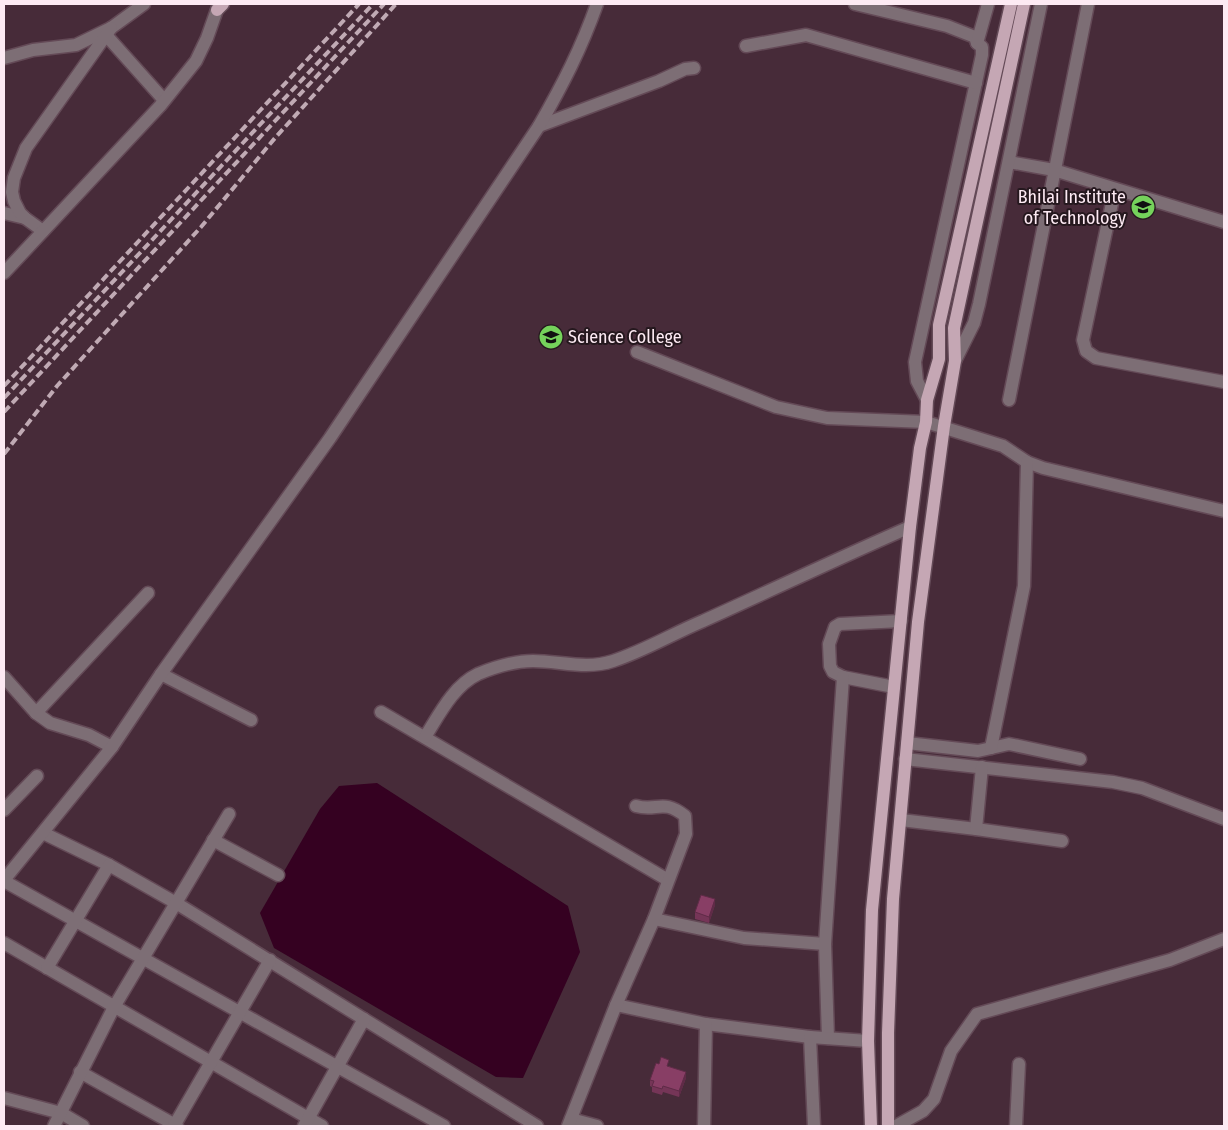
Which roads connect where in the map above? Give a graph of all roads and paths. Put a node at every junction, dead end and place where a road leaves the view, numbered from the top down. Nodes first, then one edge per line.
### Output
1 (144, 4) edge
2 (597, 4) edge
3 (855, 4) edge
4 (988, 4) edge
5 (1011, 4) edge
6 (1024, 4) edge
7 (1041, 4) edge
8 (1088, 4) edge
9 (220, 6) edge
10 (108, 31) junction
11 (977, 43) junction
12 (746, 46) dead end
13 (4, 58) edge
14 (694, 68) dead end
15 (976, 83) junction
16 (164, 100) junction
17 (539, 126) junction
18 (1008, 162) junction
19 (1054, 170) junction
20 (1115, 189) junction
21 (4, 213) edge
22 (24, 218) junction
23 (1224, 222) edge
24 (43, 231) junction
25 (4, 273) edge
26 (637, 352) dead end
27 (955, 361) junction
28 (1224, 382) edge
29 (927, 400) junction
30 (1009, 400) dead end
31 (926, 422) junction
32 (944, 426) junction
33 (1027, 462) junction
34 (1224, 512) edge
35 (910, 527) junction
36 (148, 593) dead end
37 (901, 621) junction
38 (161, 674) junction
39 (4, 677) edge
40 (843, 677) junction
41 (894, 687) junction
42 (381, 712) dead end
43 (36, 713) junction
44 (251, 720) dead end
45 (425, 737) junction
46 (907, 743) junction
47 (112, 747) junction
48 (991, 748) junction
49 (905, 759) junction
50 (1080, 759) dead end
51 (982, 767) junction
52 (37, 776) dead end
53 (636, 806) dead end
54 (4, 810) edge
55 (229, 814) dead end
56 (1224, 819) edge
57 (901, 820) junction
58 (976, 829) junction
59 (43, 833) junction
60 (213, 840) junction
61 (1062, 841) dead end
62 (109, 865) junction
63 (278, 875) dead end
64 (668, 880) junction
65 (4, 881) edge
66 (176, 903) junction
67 (654, 919) junction
68 (75, 921) junction
69 (1224, 939) edge
70 (4, 943) edge
71 (825, 944) junction
72 (143, 959) junction
73 (270, 960) junction
74 (47, 968) junction
75 (616, 1004) junction
76 (114, 1007) junction
77 (240, 1013) junction
78 (364, 1019) junction
79 (706, 1024) junction
80 (810, 1037) junction
81 (828, 1038) junction
82 (868, 1041) junction
83 (211, 1062) junction
84 (1019, 1064) dead end
85 (337, 1067) junction
86 (80, 1072) junction
87 (4, 1098) edge
88 (61, 1113) junction
89 (306, 1122) edge
90 (569, 1123) edge
91 (438, 1125) edge
92 (54, 1126) edge
93 (83, 1126) edge
94 (175, 1126) edge
95 (322, 1126) edge
96 (537, 1126) edge
97 (597, 1126) edge
98 (704, 1126) edge
99 (814, 1126) edge
100 (870, 1126) edge
101 (888, 1126) edge
102 (896, 1126) edge
103 (1016, 1126) edge

1 - 10 street
2 - 17 street
3 - 11 street
4 - 11 street
5 - 29 main road
6 - 27 main road
7 - 18 street
8 - 19 street
9 - 16 street
10 - 13 street
10 - 16 street
10 - 22 street
11 - 15 street
12 - 15 street
14 - 17 street
15 - 29 street
16 - 24 street
17 - 38 street
18 - 19 street
18 - 27 street
19 - 20 street
19 - 30 street
20 - 23 street
20 - 28 street
21 - 22 street
22 - 24 street
24 - 25 street
26 - 31 street
27 - 32 main road
29 - 31 main road
31 - 32 street
31 - 35 main road
32 - 33 street
32 - 46 main road
33 - 34 street
33 - 48 street
35 - 37 main road
35 - 45 street
36 - 43 street
37 - 40 street
37 - 41 main road
38 - 44 street
38 - 47 street
39 - 43 street
40 - 41 street
40 - 71 street
41 - 82 main road
42 - 45 street
43 - 47 street
45 - 64 street
46 - 48 street
46 - 49 main road
47 - 59 street
48 - 50 street
49 - 51 street
49 - 57 main road
51 - 56 street
51 - 58 street
52 - 54 street
53 - 64 street
55 - 60 street
57 - 58 street
57 - 101 main road
58 - 61 street
59 - 62 street
59 - 65 street
60 - 63 street
60 - 66 street
62 - 66 street
62 - 68 street
64 - 67 street
65 - 68 street
66 - 72 street
66 - 73 street
67 - 71 street
67 - 75 street
68 - 72 street
68 - 74 street
69 - 102 street
70 - 74 street
71 - 81 street
72 - 76 street
72 - 77 street
73 - 77 street
73 - 78 street
74 - 76 street
75 - 79 street
75 - 90 street
76 - 83 street
76 - 86 street
77 - 83 street
77 - 85 street
78 - 85 street
78 - 96 street
79 - 80 street
79 - 98 street
80 - 81 street
80 - 99 street
81 - 82 street
82 - 100 main road
83 - 89 street
83 - 94 street
84 - 103 street
85 - 89 street
85 - 91 street
86 - 88 street
86 - 94 street
87 - 88 street
88 - 92 street
88 - 93 street
89 - 95 street
90 - 97 street

